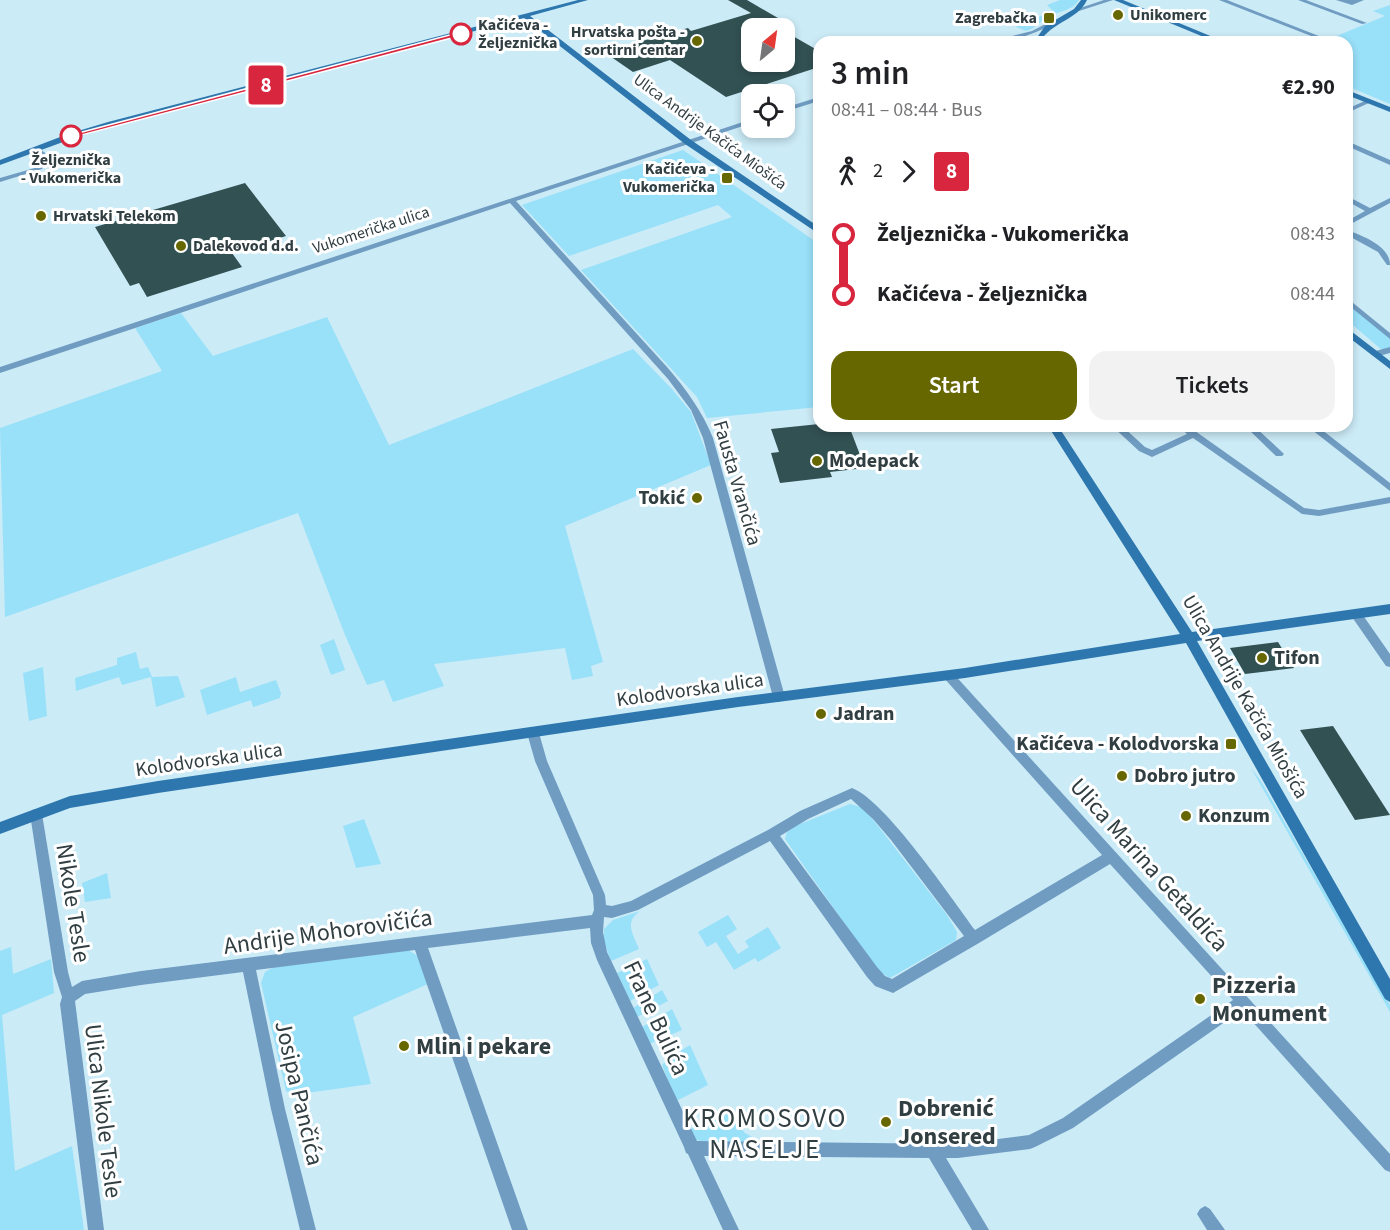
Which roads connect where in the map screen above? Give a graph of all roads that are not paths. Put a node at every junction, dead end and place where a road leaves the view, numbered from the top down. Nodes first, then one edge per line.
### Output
1 (585, 0) edge
2 (1084, 0) edge
3 (1110, 0) edge
4 (1118, 0) edge
5 (1222, 0) edge
6 (1301, 0) edge
7 (1339, 0) edge
8 (1361, 0) edge
9 (1077, 10) junction
10 (526, 16) junction
11 (1053, 22) junction
12 (1364, 24) dead end
13 (1013, 36) edge
14 (1040, 36) edge
15 (1207, 36) edge
16 (1316, 36) edge
17 (1353, 94) edge
18 (813, 101) edge
19 (1369, 101) junction
20 (795, 107) edge
21 (1353, 108) edge
22 (1390, 110) edge
23 (741, 125) edge
24 (688, 142) junction
25 (1353, 146) edge
26 (37, 149) junction
27 (0, 163) edge
28 (1390, 163) edge
29 (0, 180) edge
30 (1390, 200) edge
31 (512, 201) junction
32 (1353, 201) edge
33 (1370, 211) junction
34 (1353, 221) edge
35 (813, 227) edge
36 (1353, 235) edge
37 (1390, 263) edge
38 (1353, 305) edge
39 (1353, 336) edge
40 (1390, 337) edge
41 (1390, 350) edge
42 (1375, 354) junction
43 (1390, 366) edge
44 (0, 370) edge
45 (1057, 432) edge
46 (1123, 432) edge
47 (1185, 432) edge
48 (1193, 432) edge
49 (1255, 432) edge
50 (1319, 432) edge
51 (1279, 454) dead end
52 (1390, 488) edge
53 (1390, 500) edge
54 (1390, 609) edge
55 (1356, 614) junction
56 (1188, 638) junction
57 (1390, 663) edge
58 (948, 675) junction
59 (778, 697) junction
60 (533, 733) junction
61 (36, 814) junction
62 (0, 828) edge
63 (772, 834) junction
64 (1110, 857) junction
65 (598, 915) junction
66 (974, 939) junction
67 (419, 942) junction
68 (248, 966) junction
69 (1390, 994) edge
70 (69, 997) junction
71 (1242, 1002) junction
72 (691, 1148) junction
73 (933, 1150) junction
74 (1390, 1165) edge
75 (1205, 1214) dead end
76 (96, 1230) edge
77 (308, 1230) edge
78 (520, 1230) edge
79 (731, 1230) edge
80 (981, 1230) edge
81 (1217, 1230) edge

1 - 10 main road
2 - 9 main road
3 - 9 street
4 - 15 main road
5 - 16 street
6 - 12 street
7 - 8 street
9 - 11 main road
10 - 24 main road, Ulica Andrije Kačića Miošića
10 - 26 main road
11 - 13 street
11 - 14 main road
17 - 19 main road
18 - 20 street
19 - 21 street
19 - 22 main road
23 - 24 street, Vukomerička ulica
24 - 31 street, Vukomerička ulica
24 - 35 main road, Ulica Andrije Kačića Miošića
25 - 28 street
26 - 27 main road
26 - 29 street
30 - 33 street
31 - 44 street, Vukomerička ulica
31 - 59 street, Fausta Vrančića
32 - 33 street
33 - 34 street
36 - 37 street
38 - 40 street
39 - 42 main road
41 - 42 street
42 - 43 main road
45 - 56 main road, Ulica Andrije Kačića Miošića
46 - 47 street
48 - 53 street
49 - 51 street
50 - 52 street
54 - 55 main road, Kolodvorska ulica
55 - 56 main road, Kolodvorska ulica
55 - 57 street
56 - 58 main road, Kolodvorska ulica
56 - 69 main road, Ulica Andrije Kačića Miošića
58 - 59 main road, Kolodvorska ulica
58 - 64 street, Ulica Marina Getaldića
59 - 60 main road, Kolodvorska ulica
60 - 61 main road, Kolodvorska ulica
60 - 65 street, Frane Bulića
61 - 62 main road, Kolodvorska ulica
61 - 70 street, Nikole Tesle
63 - 65 street, Andrije Mohorovičića
63 - 66 street, Andrije Mohorovičića
63 - 66 street
64 - 66 street
64 - 71 street, Ulica Marina Getaldića
65 - 67 street, Andrije Mohorovičića
65 - 72 street, Frane Bulića
67 - 68 street, Andrije Mohorovičića
67 - 78 street
68 - 70 street, Andrije Mohorovičića
68 - 77 street, Josipa Pančića
70 - 76 street, Ulica Nikole Tesle
71 - 73 street
71 - 74 street, Ulica Marina Getaldića
72 - 73 street
72 - 79 street, Frane Bulića
73 - 80 street
75 - 81 street

